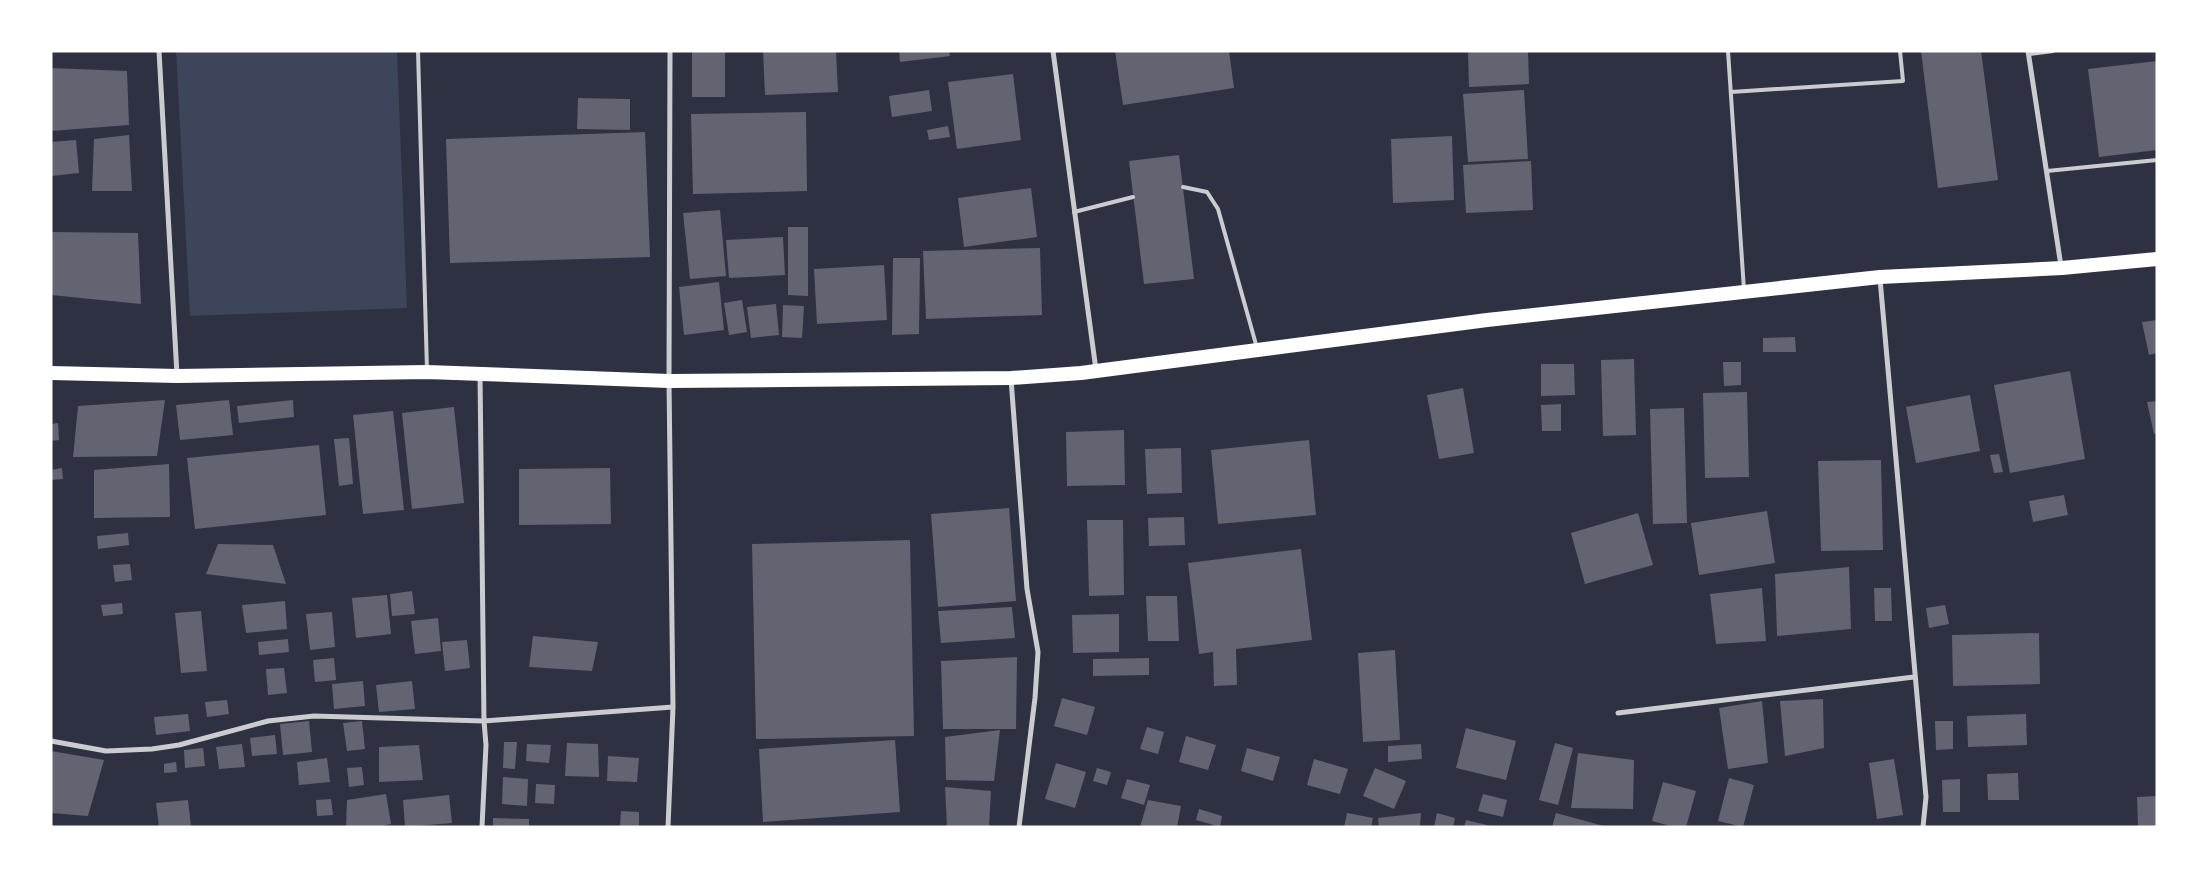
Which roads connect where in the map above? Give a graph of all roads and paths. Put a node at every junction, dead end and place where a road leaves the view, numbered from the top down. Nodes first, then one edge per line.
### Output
1 (159, 51) edge
2 (418, 51) edge
3 (670, 51) edge
4 (1053, 51) edge
5 (1728, 51) edge
6 (1900, 51) edge
7 (2053, 51) edge
8 (2029, 53) edge
9 (1731, 92) junction
10 (2157, 160) edge
11 (2047, 171) junction
12 (1183, 187) dead end
13 (1133, 198) dead end
14 (1074, 212) junction
15 (2157, 259) edge
16 (2062, 268) junction
17 (1880, 277) junction
18 (1744, 292) junction
19 (1257, 350) junction
20 (1096, 371) junction
21 (427, 372) junction
22 (51, 373) edge
23 (480, 375) junction
24 (177, 376) junction
25 (1011, 378) junction
26 (669, 382) junction
27 (1914, 677) junction
28 (673, 707) junction
29 (1618, 713) dead end
30 (484, 721) junction
31 (51, 741) edge
32 (482, 827) edge
33 (668, 827) edge
34 (1019, 827) edge
35 (1923, 827) edge

1 - 24 street
2 - 21 lane
3 - 26 street
4 - 14 street
5 - 9 lane
6 - 9 lane
7 - 8 lane
8 - 11 street
9 - 18 lane
10 - 11 lane
11 - 16 street
12 - 19 lane
13 - 14 lane
14 - 20 street
15 - 16 highway
16 - 17 highway
17 - 18 highway
17 - 27 street
18 - 19 highway
19 - 20 highway
20 - 25 highway
21 - 23 highway
21 - 24 highway
22 - 24 highway
23 - 26 highway
23 - 30 street
25 - 26 highway
25 - 34 street
26 - 28 street
27 - 29 street
27 - 35 street
28 - 30 street
28 - 33 street
30 - 31 street
30 - 32 street

